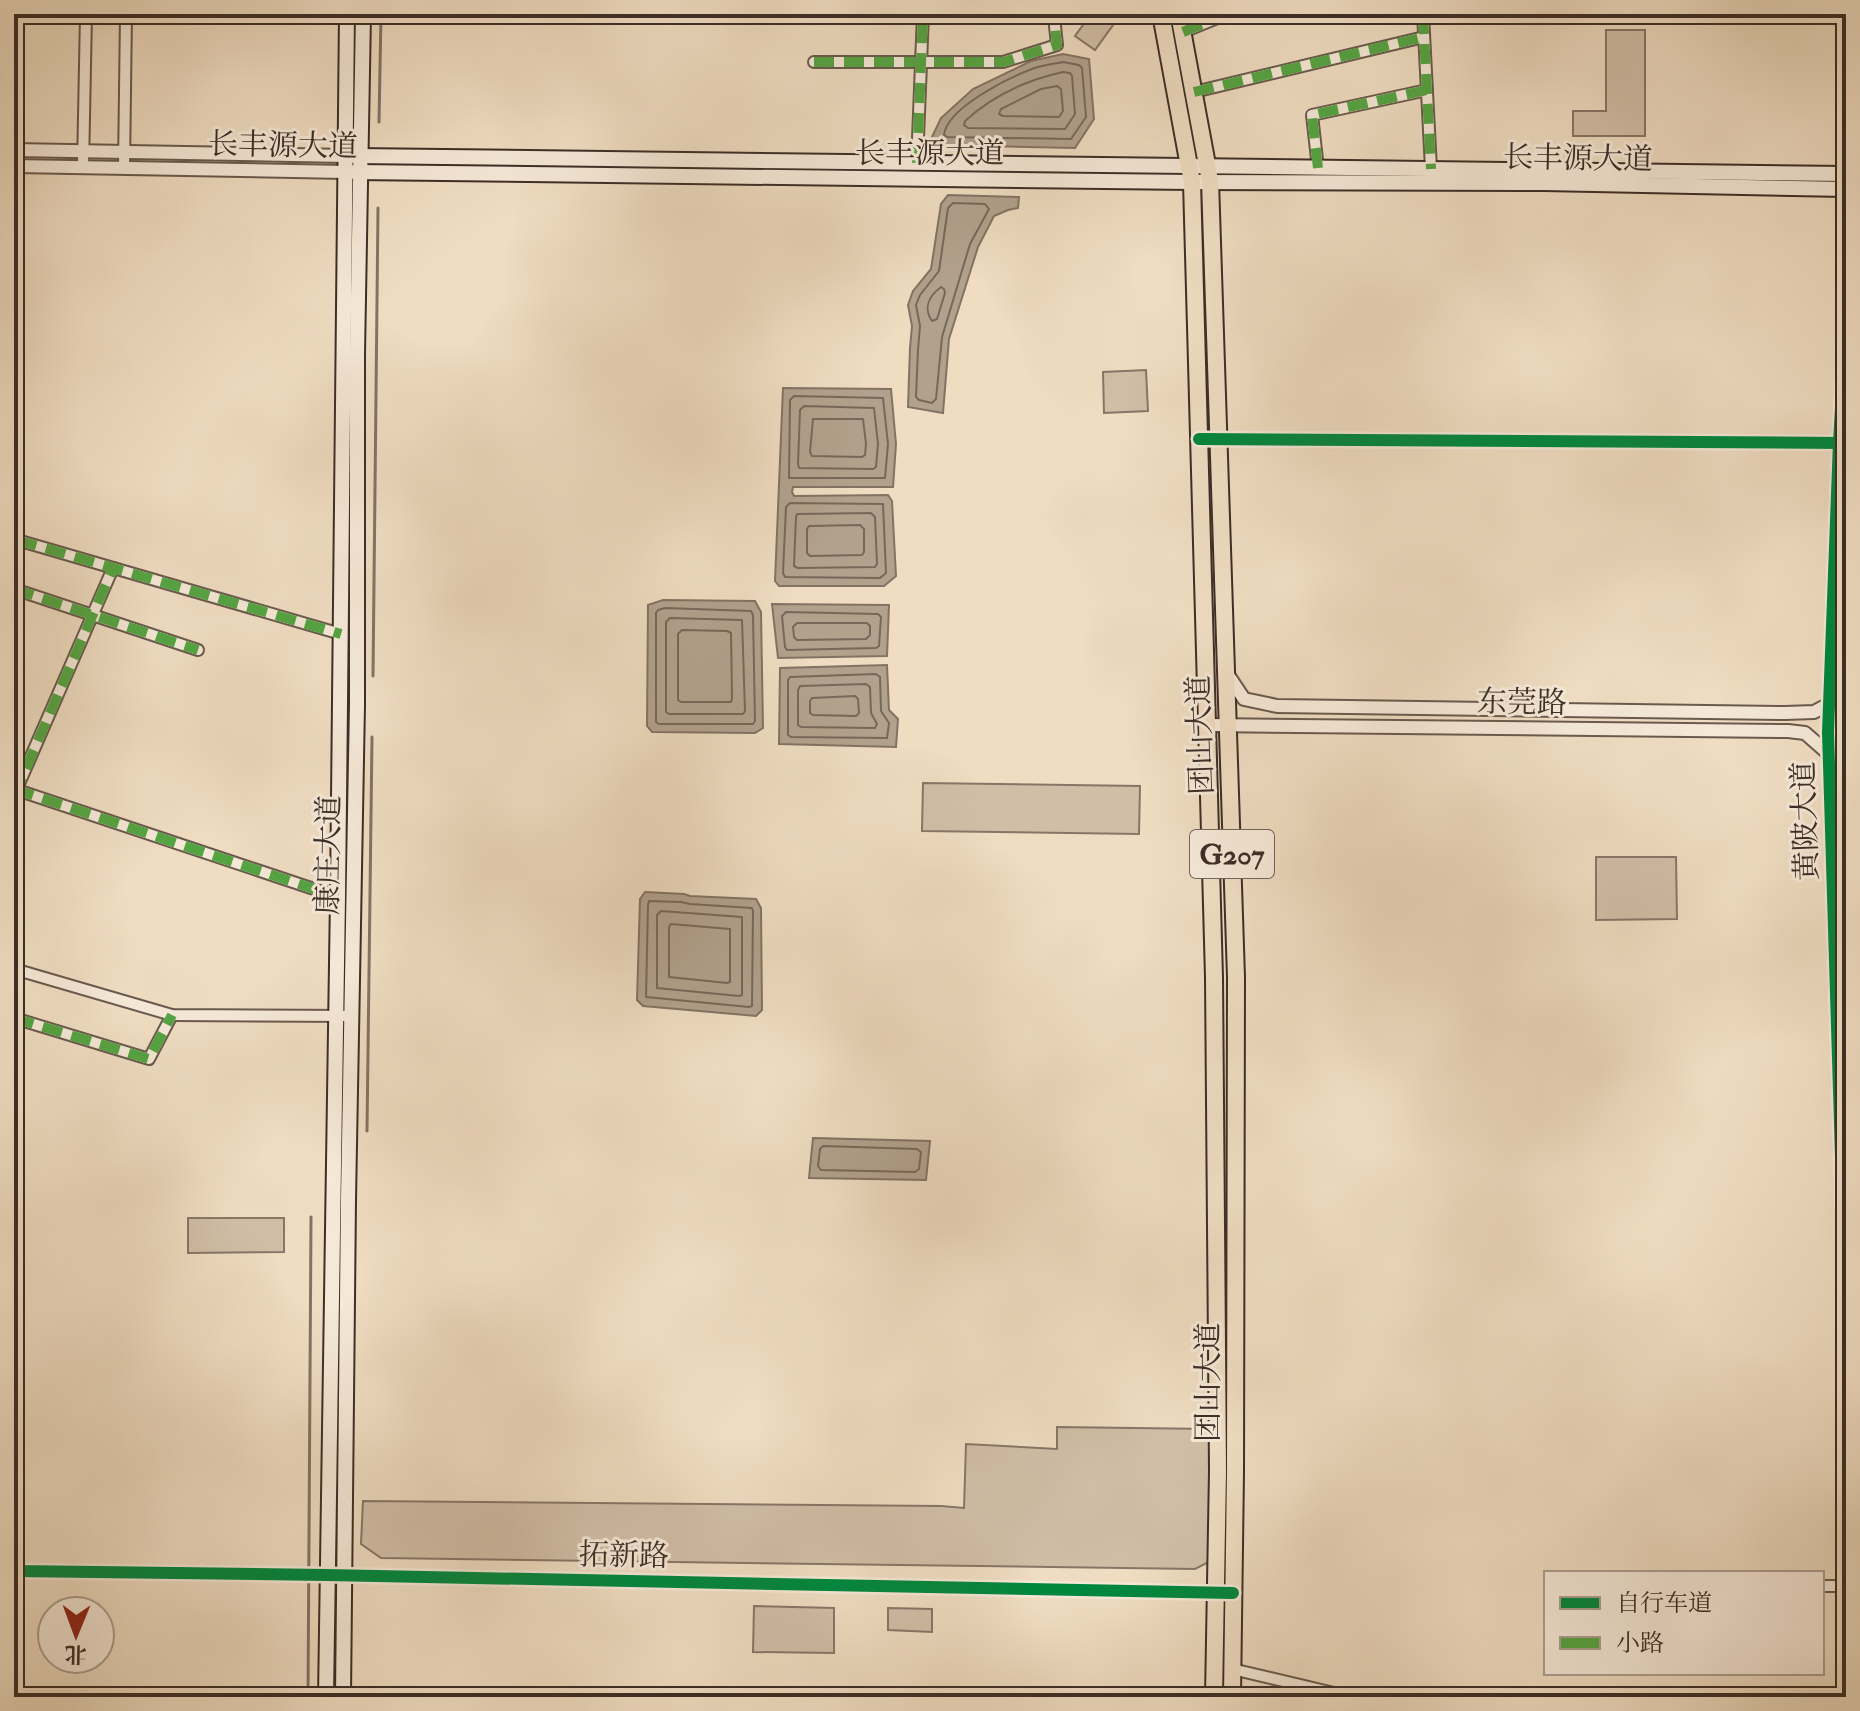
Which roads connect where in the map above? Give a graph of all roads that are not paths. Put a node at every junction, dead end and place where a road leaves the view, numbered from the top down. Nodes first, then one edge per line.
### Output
1 (86, 14) edge
2 (126, 14) edge
3 (347, 14) edge
4 (363, 14) edge
5 (998, 14) edge
6 (1056, 14) edge
7 (1161, 14) edge
8 (1179, 14) edge
9 (1227, 14) edge
10 (1423, 14) edge
11 (923, 15) edge
12 (816, 17) dead end
13 (1183, 32) junction
14 (1424, 37) junction
15 (814, 62) dead end
16 (921, 62) junction
17 (1427, 90) junction
18 (1194, 92) junction
19 (14, 150) edge
20 (84, 152) junction
21 (124, 152) junction
22 (346, 156) junction
23 (362, 156) junction
24 (917, 163) junction
25 (14, 166) edge
26 (83, 167) junction
27 (124, 167) junction
28 (1318, 168) junction
29 (1431, 169) junction
30 (354, 172) junction
31 (1191, 174) junction
32 (1209, 174) junction
33 (1846, 174) edge
34 (1846, 189) edge
35 (1846, 322) edge
36 (1219, 438) junction
37 (1199, 439) junction
38 (1842, 443) edge
39 (17, 540) dead end
40 (113, 568) junction
41 (14, 589) edge
42 (93, 614) junction
43 (341, 634) junction
44 (198, 650) dead end
45 (1226, 672) junction
46 (1846, 698) edge
47 (1829, 704) junction
48 (1228, 724) junction
49 (1207, 725) junction
50 (1829, 754) junction
51 (1846, 760) edge
52 (15, 792) edge
53 (338, 897) junction
54 (14, 969) edge
55 (172, 1015) junction
56 (344, 1016) junction
57 (14, 1018) edge
58 (1846, 1320) edge
59 (14, 1571) edge
60 (327, 1575) junction
61 (345, 1575) junction
62 (1824, 1586) edge
63 (1846, 1586) edge
64 (1224, 1593) junction
65 (1232, 1669) junction
66 (326, 1697) edge
67 (343, 1697) edge
68 (1214, 1697) edge
69 (1232, 1697) edge
70 (1351, 1697) edge

1 - 20 street
2 - 21 street
3 - 22 main road, 康庄大道
4 - 23 main road, 康庄大道
5 - 11 street
6 - 16 street
7 - 31 highway, 团山大道 / G207
8 - 13 highway, 团山大道 / G207
9 - 13 street
10 - 14 street
11 - 12 street
11 - 16 street
13 - 18 highway, 团山大道 / G207
14 - 17 street
14 - 18 street
15 - 16 street
16 - 24 street
17 - 28 street
17 - 29 street
18 - 32 highway, 团山大道 / G207
19 - 20 street, 长丰源大道
20 - 21 street, 长丰源大道
20 - 26 street
21 - 22 street, 长丰源大道
21 - 27 street
22 - 23 main road, 长丰源大道
22 - 30 main road, 康庄大道
23 - 24 main road, 长丰源大道
23 - 30 main road, 康庄大道
24 - 31 main road, 长丰源大道
25 - 26 street, 长丰源大道
26 - 27 street, 长丰源大道
27 - 30 street, 长丰源大道
28 - 29 main road, 长丰源大道
28 - 32 main road, 长丰源大道
29 - 33 main road, 长丰源大道
30 - 31 main road, 长丰源大道
30 - 43 main road, 康庄大道
30 - 56 main road, 康庄大道
31 - 32 main road, 长丰源大道
31 - 37 highway, 团山大道 / G207
32 - 34 main road, 长丰源大道
32 - 36 highway, 团山大道 / G207
35 - 38 street, 黄陂大道
36 - 37 street
36 - 38 street
36 - 45 highway, 团山大道 / G207
37 - 49 highway, 团山大道 / G207
38 - 47 street, 黄陂大道
39 - 40 street
40 - 42 street
40 - 43 street
41 - 42 street
42 - 44 street
42 - 52 street
43 - 53 main road, 康庄大道
45 - 47 street, 东莞路
45 - 48 highway, 团山大道 / G207
46 - 51 street, 黄陂大道
47 - 50 street, 黄陂大道
48 - 49 street, 东莞路
48 - 50 street, 东莞路
48 - 64 highway, 团山大道 / G207
49 - 64 highway, 团山大道 / G207
50 - 58 street, 黄陂大道
52 - 53 street
53 - 56 main road, 康庄大道
54 - 55 street
55 - 56 street
55 - 57 street
56 - 60 main road, 康庄大道
56 - 61 main road, 康庄大道
59 - 60 street, 拓新路
60 - 61 street, 拓新路
60 - 66 main road, 康庄大道
61 - 64 street, 拓新路
61 - 67 main road, 康庄大道
62 - 63 street
64 - 65 highway, 团山大道 / G207
64 - 68 highway, 团山大道 / G207
65 - 69 highway, 团山大道 / G207
65 - 70 street

